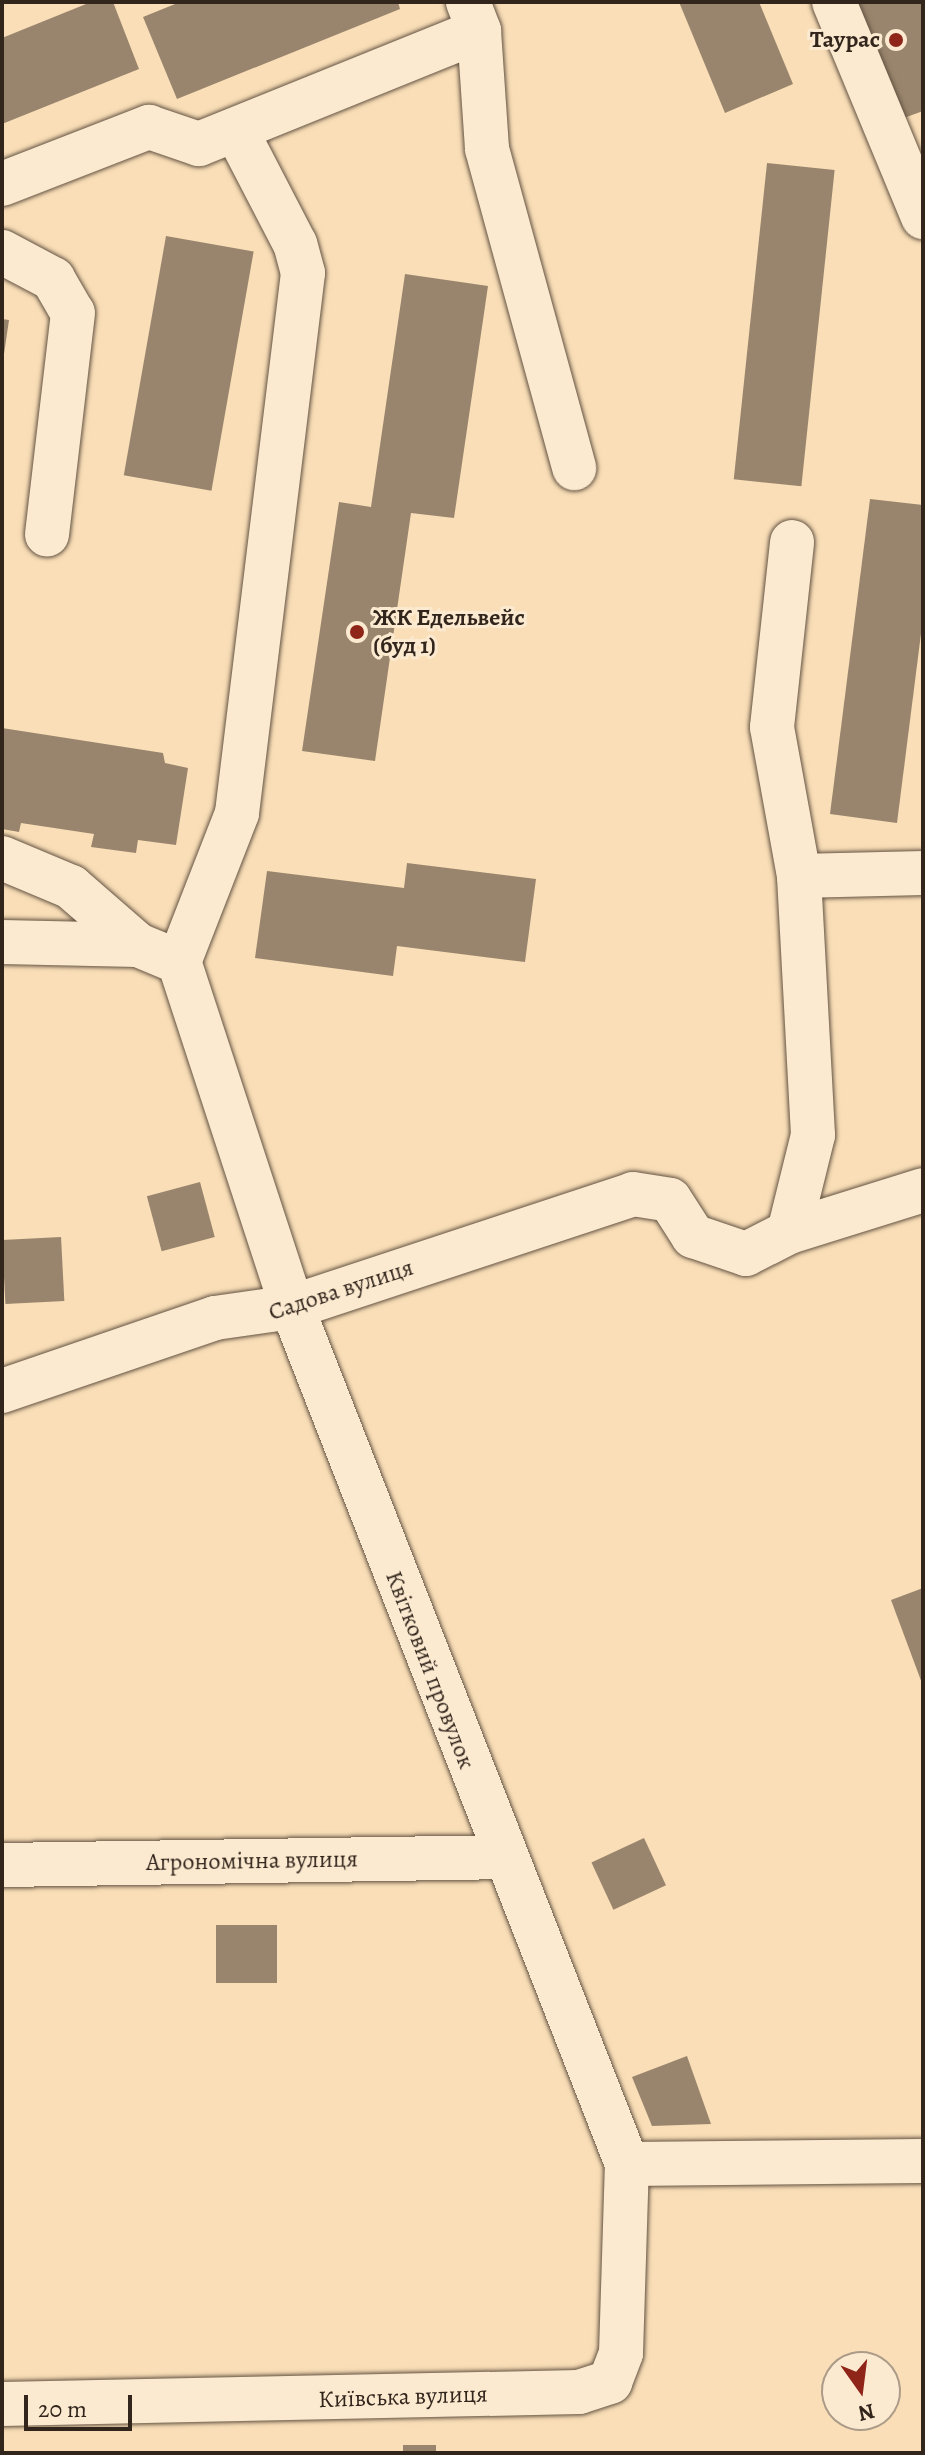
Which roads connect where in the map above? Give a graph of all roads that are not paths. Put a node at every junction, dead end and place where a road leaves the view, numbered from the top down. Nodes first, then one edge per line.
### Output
1 (834, 2) edge
2 (473, 17) edge
3 (236, 130) junction
4 (2, 184) edge
5 (923, 217) edge
6 (2, 252) edge
7 (574, 468) dead end
8 (47, 534) dead end
9 (792, 542) dead end
10 (2, 858) edge
11 (923, 873) edge
12 (799, 876) junction
13 (2, 942) edge
14 (138, 945) junction
15 (179, 962) junction
16 (923, 1190) edge
17 (789, 1232) junction
18 (292, 1307) junction
19 (2, 1391) edge
20 (501, 1857) junction
21 (2, 1865) edge
22 (923, 2161) edge
23 (627, 2164) junction
24 (610, 2382) joint
25 (2, 2404) edge

1 - 5 street
2 - 3 street
2 - 7 street
3 - 4 street
3 - 15 street
6 - 8 street
9 - 12 street
10 - 14 street
11 - 12 street
12 - 17 street
13 - 14 street
14 - 15 street
15 - 18 street, Квітковий провулок
16 - 17 street
17 - 18 street, Садова вулиця
18 - 19 street, Садова вулиця
18 - 20 street, Квітковий провулок
20 - 21 street, Агрономічна вулиця
20 - 23 street, Квітковий провулок
22 - 23 street
23 - 24 street, Квітковий провулок
24 - 25 street, Київська вулиця

